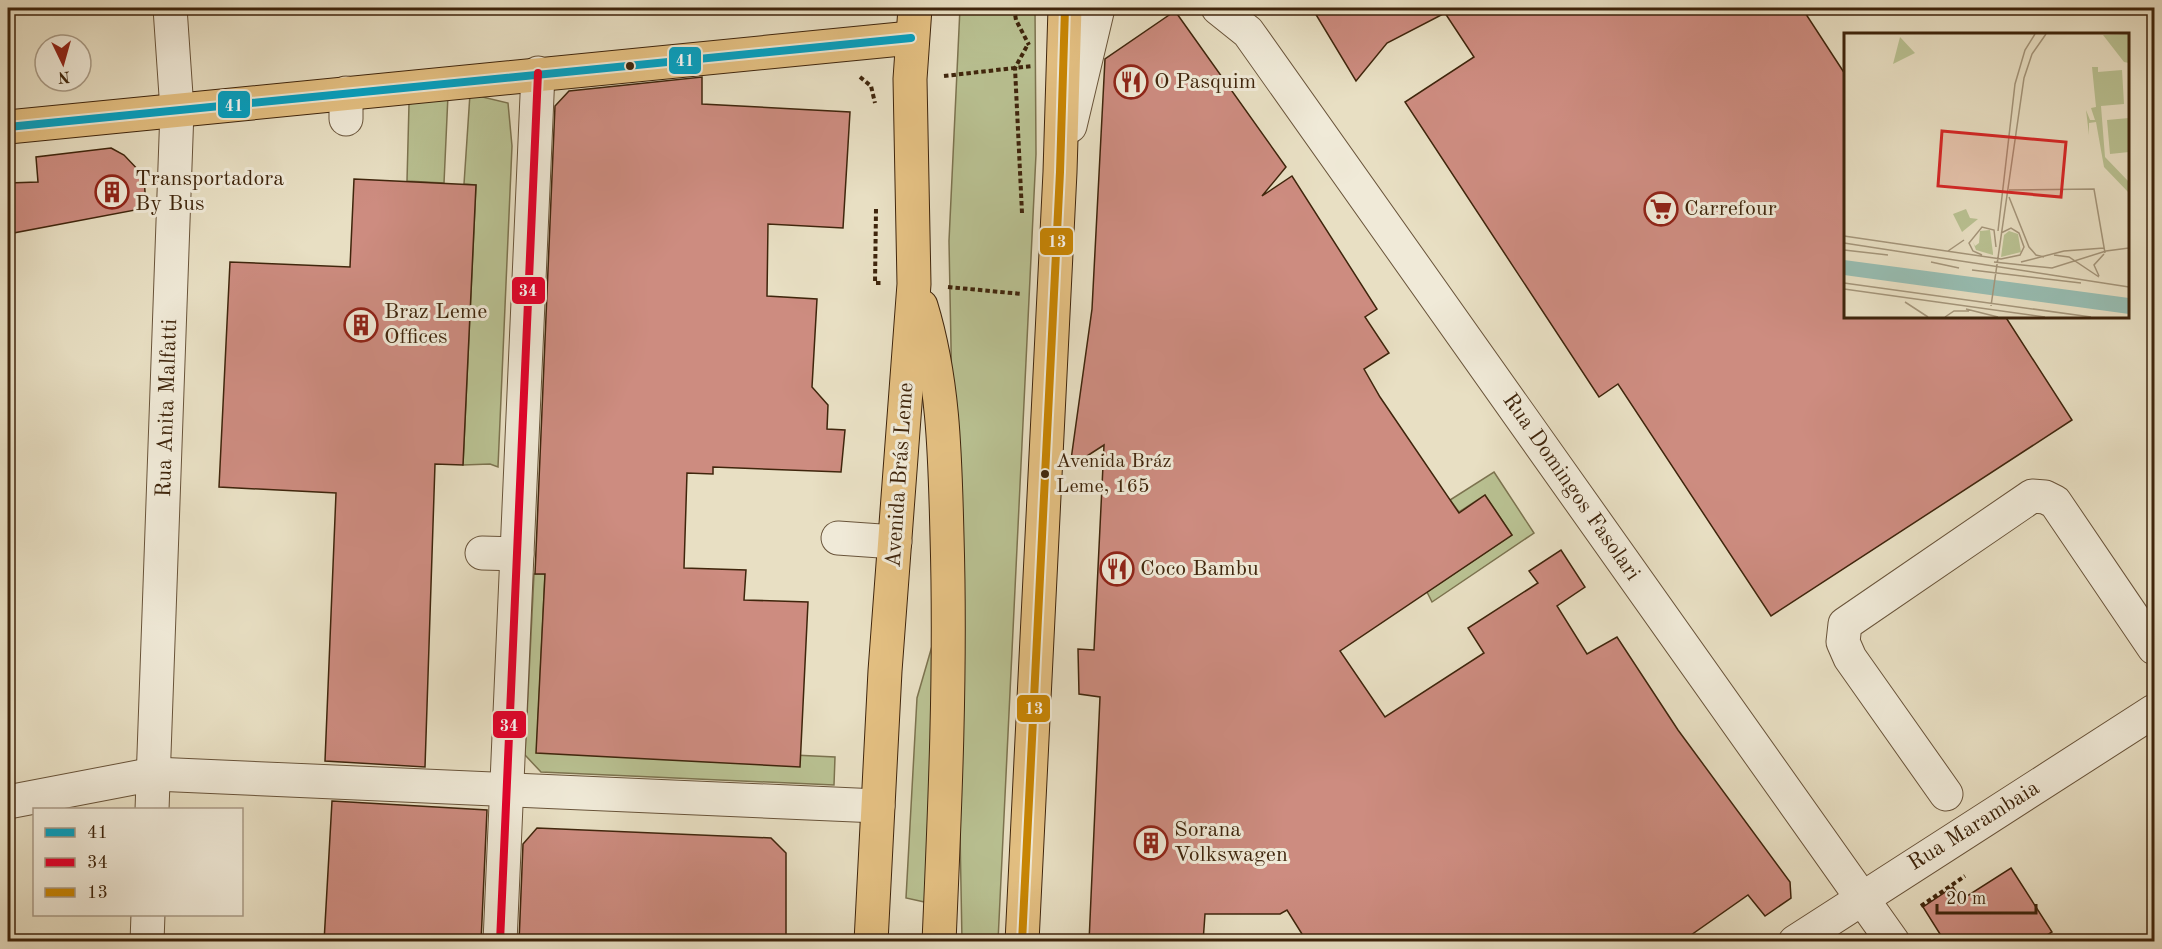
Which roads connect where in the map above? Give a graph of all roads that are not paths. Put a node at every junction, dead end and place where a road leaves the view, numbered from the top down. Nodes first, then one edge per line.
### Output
1 (170, 8) edge
2 (1065, 8) edge
3 (1098, 8) edge
4 (1218, 8) edge
5 (1240, 20) edge
6 (913, 23) edge
7 (538, 73) junction
8 (177, 110) junction
9 (8, 127) edge
10 (1060, 172) junction
11 (914, 284) junction
12 (838, 538) dead end
13 (895, 542) junction
14 (482, 553) dead end
15 (517, 554) junction
16 (2154, 648) edge
17 (2154, 711) edge
18 (154, 774) junction
19 (506, 789) junction
20 (1946, 794) dead end
21 (8, 802) edge
22 (878, 806) junction
23 (152, 808) edge
24 (1862, 898) junction
25 (148, 916) edge
26 (147, 942) edge
27 (500, 942) edge
28 (871, 942) edge
29 (939, 942) edge
30 (1022, 942) edge
31 (1795, 942) edge
32 (1893, 942) edge

1 - 8 street, Rua Anita Malfatti
2 - 10 main road
3 - 10 street
4 - 5 street, Rua Domingos Fasolari
5 - 24 street, Rua Domingos Fasolari
6 - 7 main road
6 - 11 main road, Avenida Brás Leme
7 - 8 main road
7 - 15 street
8 - 9 main road
8 - 18 street, Rua Anita Malfatti
10 - 30 main road
11 - 13 main road, Avenida Brás Leme
11 - 29 main road
12 - 13 street
13 - 22 main road, Avenida Brás Leme
14 - 15 street
15 - 19 street
16 - 20 street
17 - 24 street, Rua Marambaia
18 - 19 street
18 - 21 street
18 - 23 street, Rua Anita Malfatti
19 - 22 street
19 - 27 street
22 - 28 main road, Avenida Brás Leme
24 - 31 street, Rua Marambaia
24 - 32 street, Rua Domingos Fasolari
25 - 26 street

